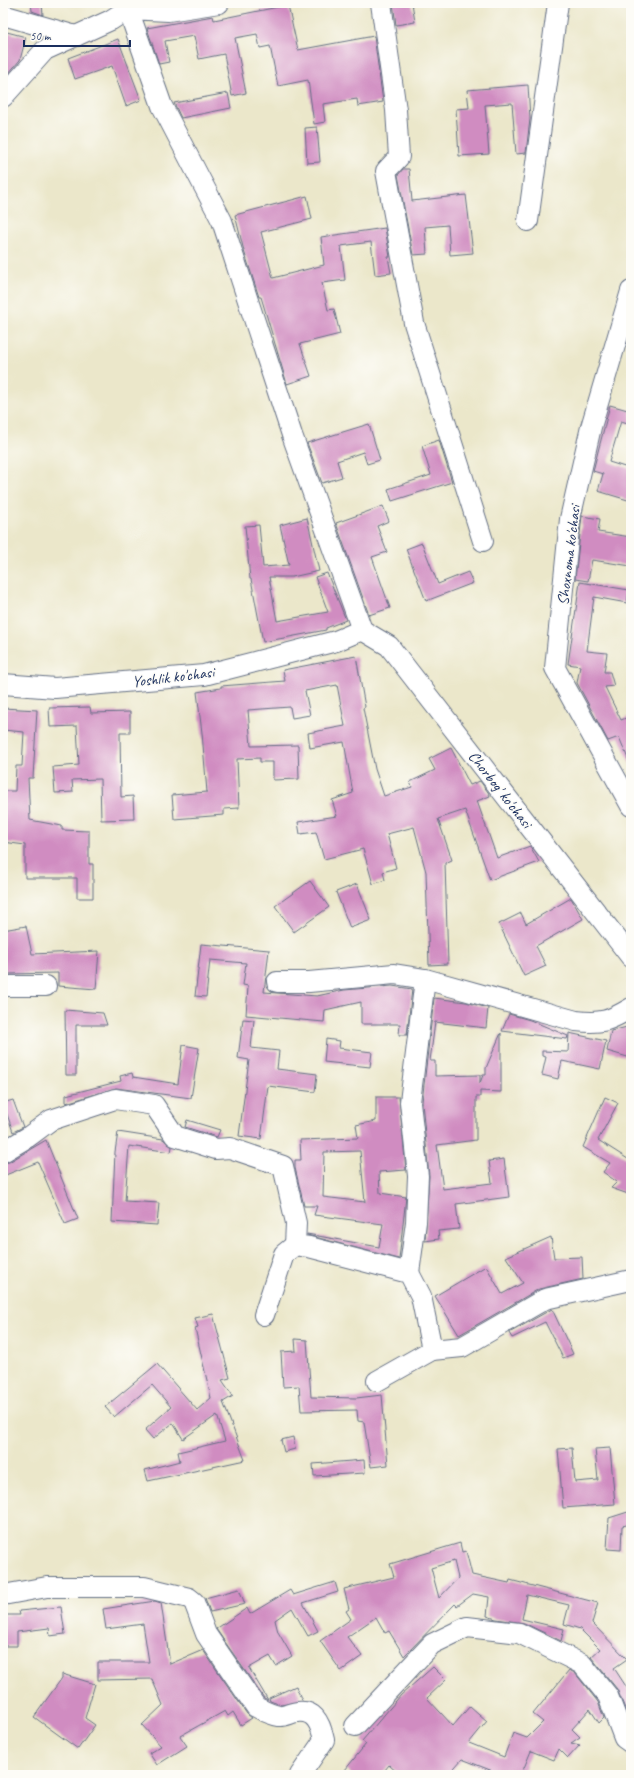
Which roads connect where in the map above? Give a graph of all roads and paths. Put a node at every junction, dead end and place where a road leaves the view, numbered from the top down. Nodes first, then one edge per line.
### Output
1 (219, 3) edge
2 (380, 3) edge
3 (558, 3) edge
4 (128, 6) edge
5 (3, 15) edge
6 (76, 36) junction
7 (3, 97) edge
8 (528, 221) dead end
9 (631, 291) edge
10 (483, 541) dead end
11 (362, 630) junction
12 (3, 684) edge
13 (631, 806) edge
14 (631, 957) edge
15 (426, 979) junction
16 (277, 982) dead end
17 (3, 986) edge
18 (46, 986) dead end
19 (631, 1008) edge
20 (3, 1152) edge
21 (295, 1245) junction
22 (409, 1273) junction
23 (631, 1280) edge
24 (264, 1315) dead end
25 (432, 1350) junction
26 (377, 1381) dead end
27 (3, 1595) edge
28 (355, 1726) dead end
29 (631, 1743) edge
30 (300, 1775) edge

1 - 4 street
2 - 10 street
3 - 8 street
4 - 6 street
4 - 11 street
5 - 6 street
6 - 7 street
9 - 13 street, Shoxnoma ko'chasi
11 - 12 street, Yoshlik ko'chasi
11 - 14 street, Chorbog' ko'chasi
15 - 16 street
15 - 19 street
15 - 22 street
17 - 18 street
20 - 21 street
21 - 22 street
21 - 24 street
22 - 25 street
23 - 25 street
25 - 26 street
27 - 30 street
28 - 29 street

